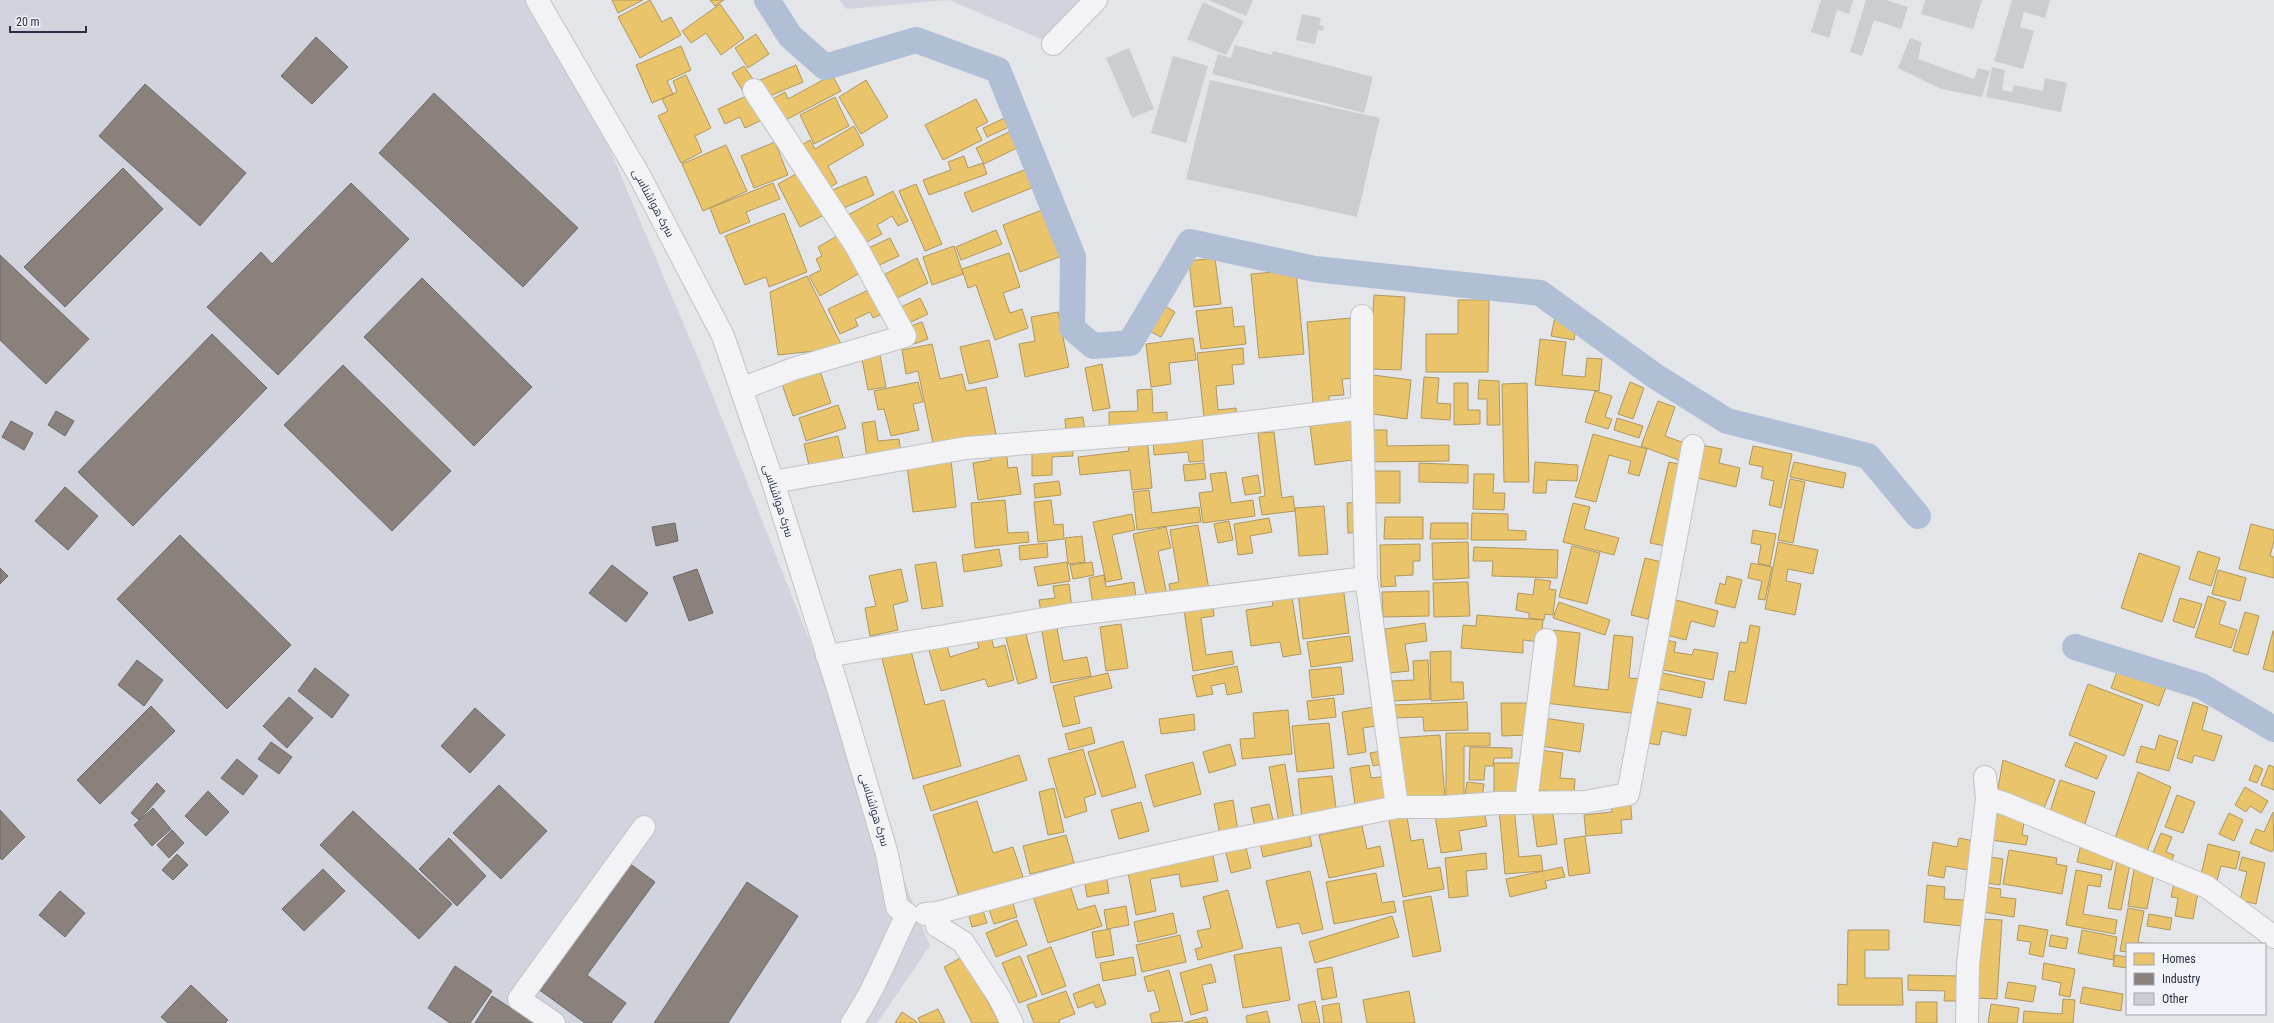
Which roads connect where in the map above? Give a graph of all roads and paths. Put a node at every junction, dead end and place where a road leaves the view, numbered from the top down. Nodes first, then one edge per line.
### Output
1 (537, 0) edge
2 (1096, 0) edge
3 (1053, 44) dead end
4 (754, 90) dead end
5 (1362, 316) dead end
6 (741, 389) junction
7 (1362, 408) junction
8 (1693, 446) dead end
9 (773, 482) junction
10 (1366, 578) junction
11 (1546, 640) dead end
12 (827, 656) junction
13 (1526, 803) junction
14 (1397, 807) junction
15 (644, 827) dead end
16 (937, 913) junction
17 (907, 914) junction
18 (2274, 937) edge
19 (554, 1023) edge
20 (852, 1023) edge
21 (1012, 1023) edge
22 (1967, 1023) edge

1 - 6 street, سرک هواشناسی
2 - 3 street
4 - 6 street
5 - 7 street
6 - 9 street, سرک هواشناسی
7 - 9 street
7 - 10 street
8 - 13 street
9 - 12 street, سرک هواشناسی
10 - 12 street
10 - 14 street
11 - 13 street
12 - 17 street, سرک هواشناسی
13 - 14 street
14 - 16 street
15 - 19 street
16 - 17 street
16 - 21 street
17 - 20 street
18 - 22 street

